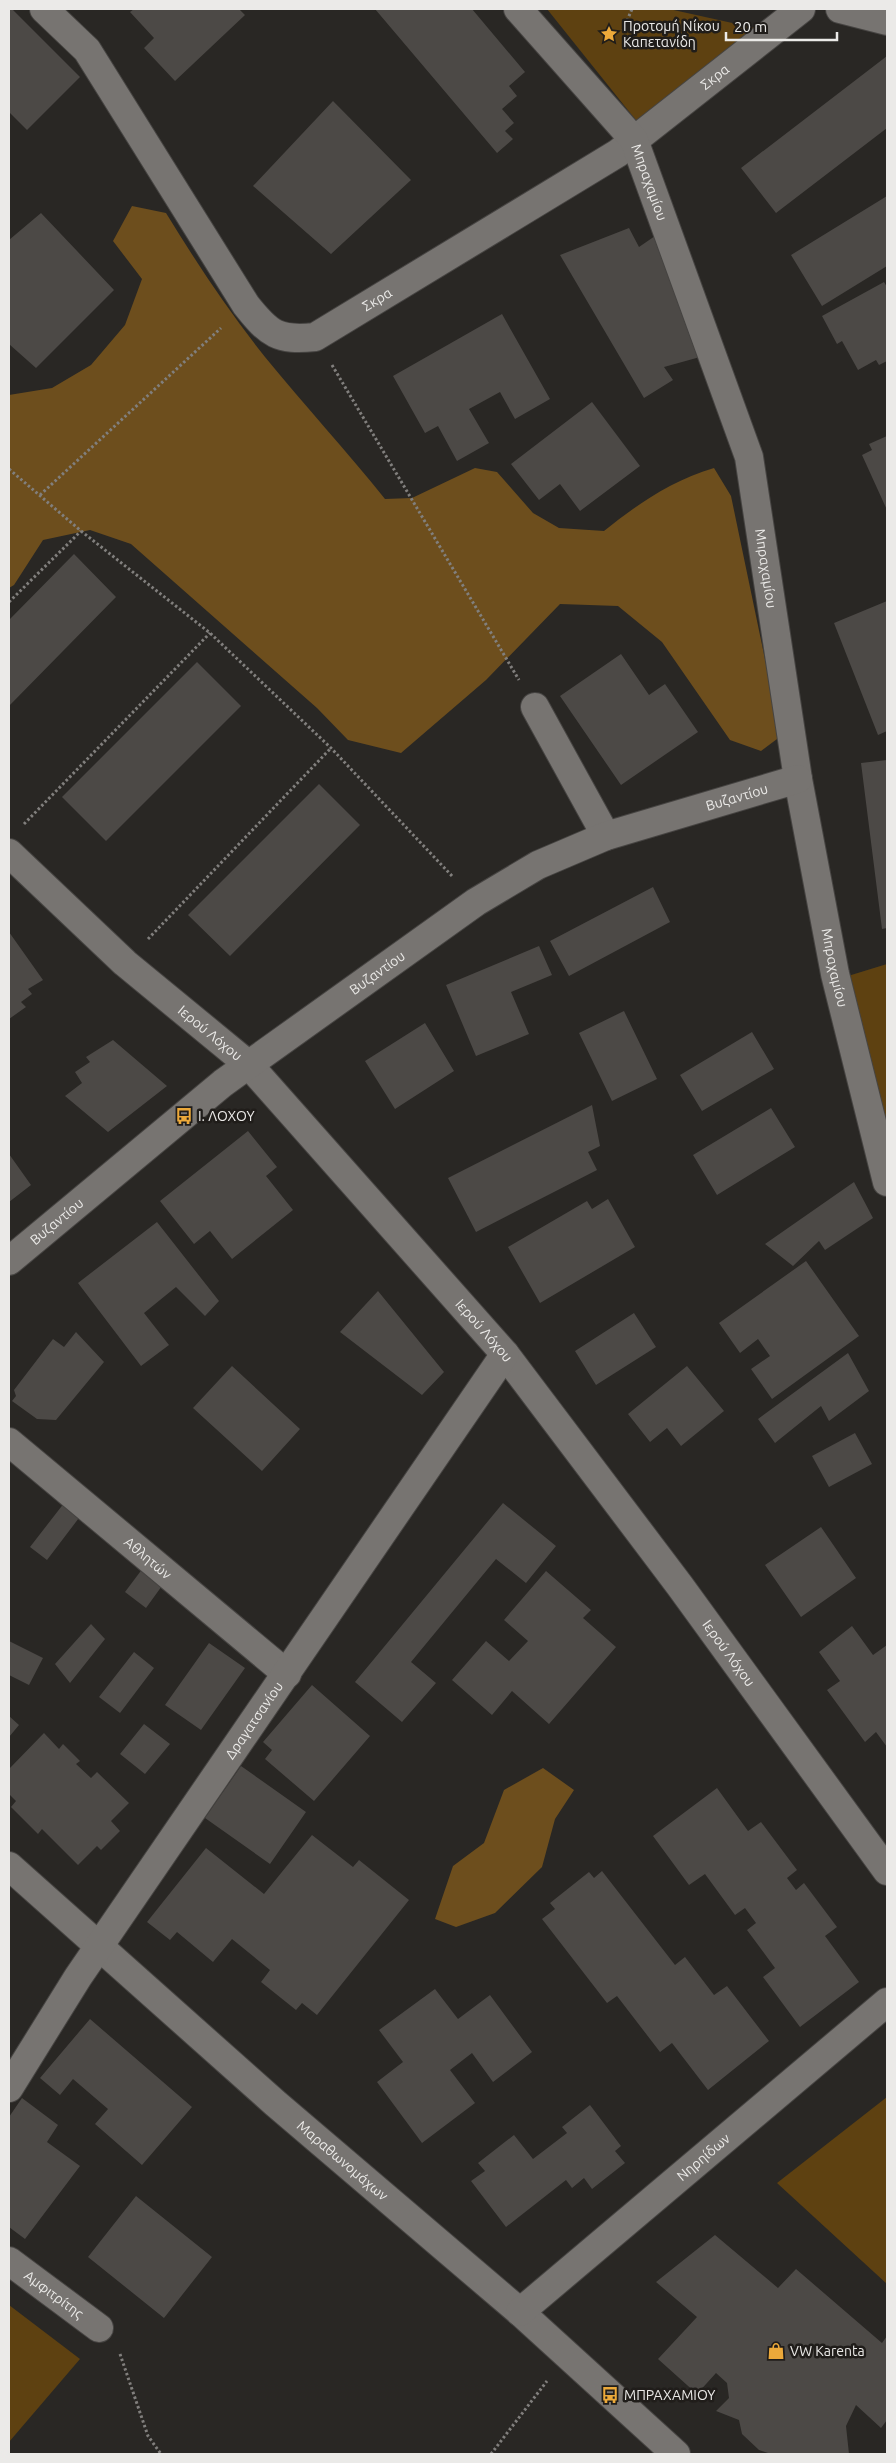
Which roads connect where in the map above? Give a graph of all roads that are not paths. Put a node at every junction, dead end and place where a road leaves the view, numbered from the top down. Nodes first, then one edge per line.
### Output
1 (44, 9) edge
2 (518, 9) edge
3 (801, 9) edge
4 (840, 9) edge
5 (887, 21) edge
6 (634, 140) junction
7 (534, 707) road end
8 (798, 779) junction
9 (606, 836) junction
10 (9, 853) edge
11 (249, 1065) junction
12 (882, 1149) edge
13 (887, 1182) edge
14 (9, 1261) edge
15 (505, 1354) junction
16 (9, 1442) edge
17 (288, 1674) junction
18 (9, 1866) edge
19 (887, 1871) edge
20 (99, 1947) junction
21 (887, 2002) edge
22 (9, 2088) edge
23 (9, 2261) edge
24 (520, 2312) junction
25 (99, 2328) road end
26 (676, 2454) edge

1 - 6 street, Σκρα
2 - 6 street, Μπραχαμίου
3 - 6 street, Σκρα
4 - 5 street
6 - 8 street, Μπραχαμίου
7 - 9 street
8 - 9 street, Βυζαντίου
8 - 12 street, Μπραχαμίου
9 - 11 street, Βυζαντίου
10 - 11 street, Ιερού Λόχου
11 - 14 street, Βυζαντίου
11 - 15 street, Ιερού Λόχου
12 - 13 street, Μπραχαμίου
15 - 17 street, Δραγατσανίου
15 - 19 street, Ιερού Λόχου
16 - 17 street, Αθλητών
17 - 20 street, Δραγατσανίου
18 - 20 street, Μαραθωνομάχων
20 - 22 street, Δραγατσανίου
20 - 24 street, Μαραθωνομάχων
21 - 24 street, Νηρηίδων
23 - 25 street, Αμφιτρίτης
24 - 26 street, Μαραθωνομάχων

